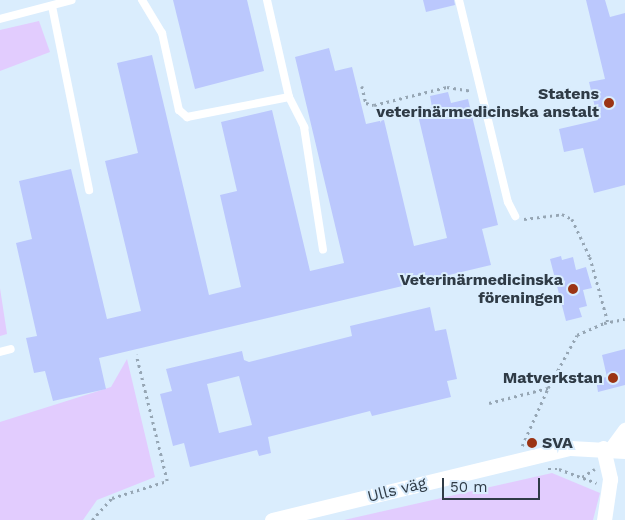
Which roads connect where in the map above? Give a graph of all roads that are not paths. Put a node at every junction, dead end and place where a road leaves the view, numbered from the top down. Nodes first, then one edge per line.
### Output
1 (72, 0) edge
2 (142, 0) edge
3 (268, 0) edge
4 (459, 0) edge
5 (52, 6) junction
6 (0, 18) edge
7 (289, 96) junction
8 (89, 190) dead end
9 (515, 216) road end
10 (323, 250) dead end
11 (11, 349) dead end
12 (0, 352) edge
13 (625, 430) edge
14 (613, 449) edge
15 (272, 520) edge
16 (604, 520) edge

1 - 5 lane
2 - 7 lane
3 - 7 lane
4 - 9 lane
5 - 6 lane
5 - 8 lane
7 - 10 lane
11 - 12 lane
13 - 14 street
14 - 15 street, Ulls väg
14 - 16 street

